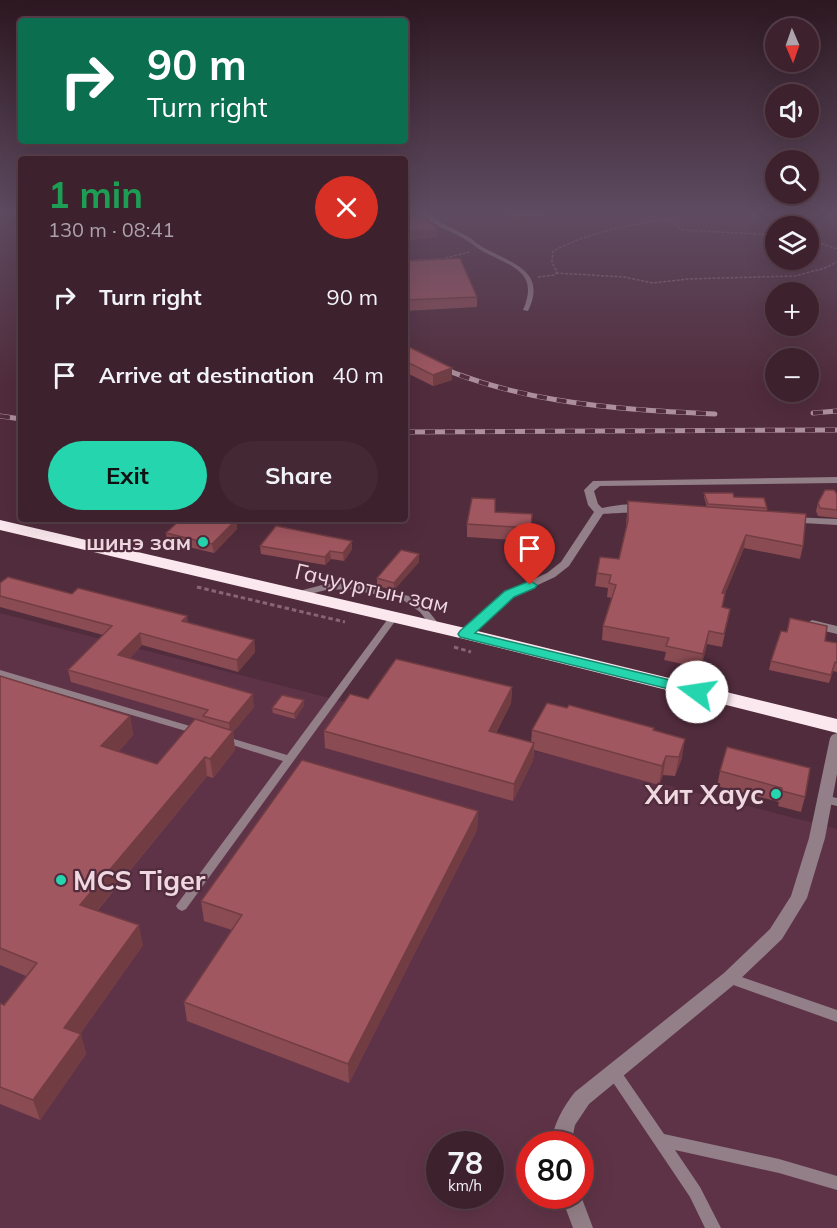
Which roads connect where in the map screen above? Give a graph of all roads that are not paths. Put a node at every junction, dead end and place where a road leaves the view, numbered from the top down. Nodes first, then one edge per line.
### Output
1 (519, 271) edge
2 (526, 310) dead end
3 (837, 480) edge
4 (656, 510) edge
5 (600, 511) junction
6 (774, 519) edge
7 (837, 522) edge
8 (0, 525) edge
9 (295, 595) junction
10 (393, 618) junction
11 (797, 621) edge
12 (437, 628) junction
13 (837, 630) edge
14 (459, 641) junction
15 (0, 673) edge
16 (837, 726) edge
17 (837, 738) edge
18 (290, 759) junction
19 (831, 801) edge
20 (182, 906) dead end
21 (730, 978) junction
22 (837, 1016) edge
23 (613, 1071) junction
24 (562, 1131) edge
25 (660, 1140) junction
26 (837, 1183) edge
27 (575, 1209) edge
28 (582, 1228) edge
29 (713, 1228) edge

1 - 2 lane
3 - 5 street
4 - 5 street
5 - 14 street
6 - 7 street
8 - 9 highway, Гачууртын зам
9 - 10 highway, Гачууртын зам
9 - 12 lane
10 - 12 highway, Гачууртын зам
10 - 18 lane
11 - 13 street
12 - 14 highway, Гачууртын зам
14 - 16 highway, Гачууртын зам
15 - 18 lane
17 - 19 street
18 - 20 lane
19 - 21 street
21 - 22 lane
21 - 23 street
23 - 24 street
23 - 25 lane
25 - 26 lane
25 - 29 lane
27 - 28 street

